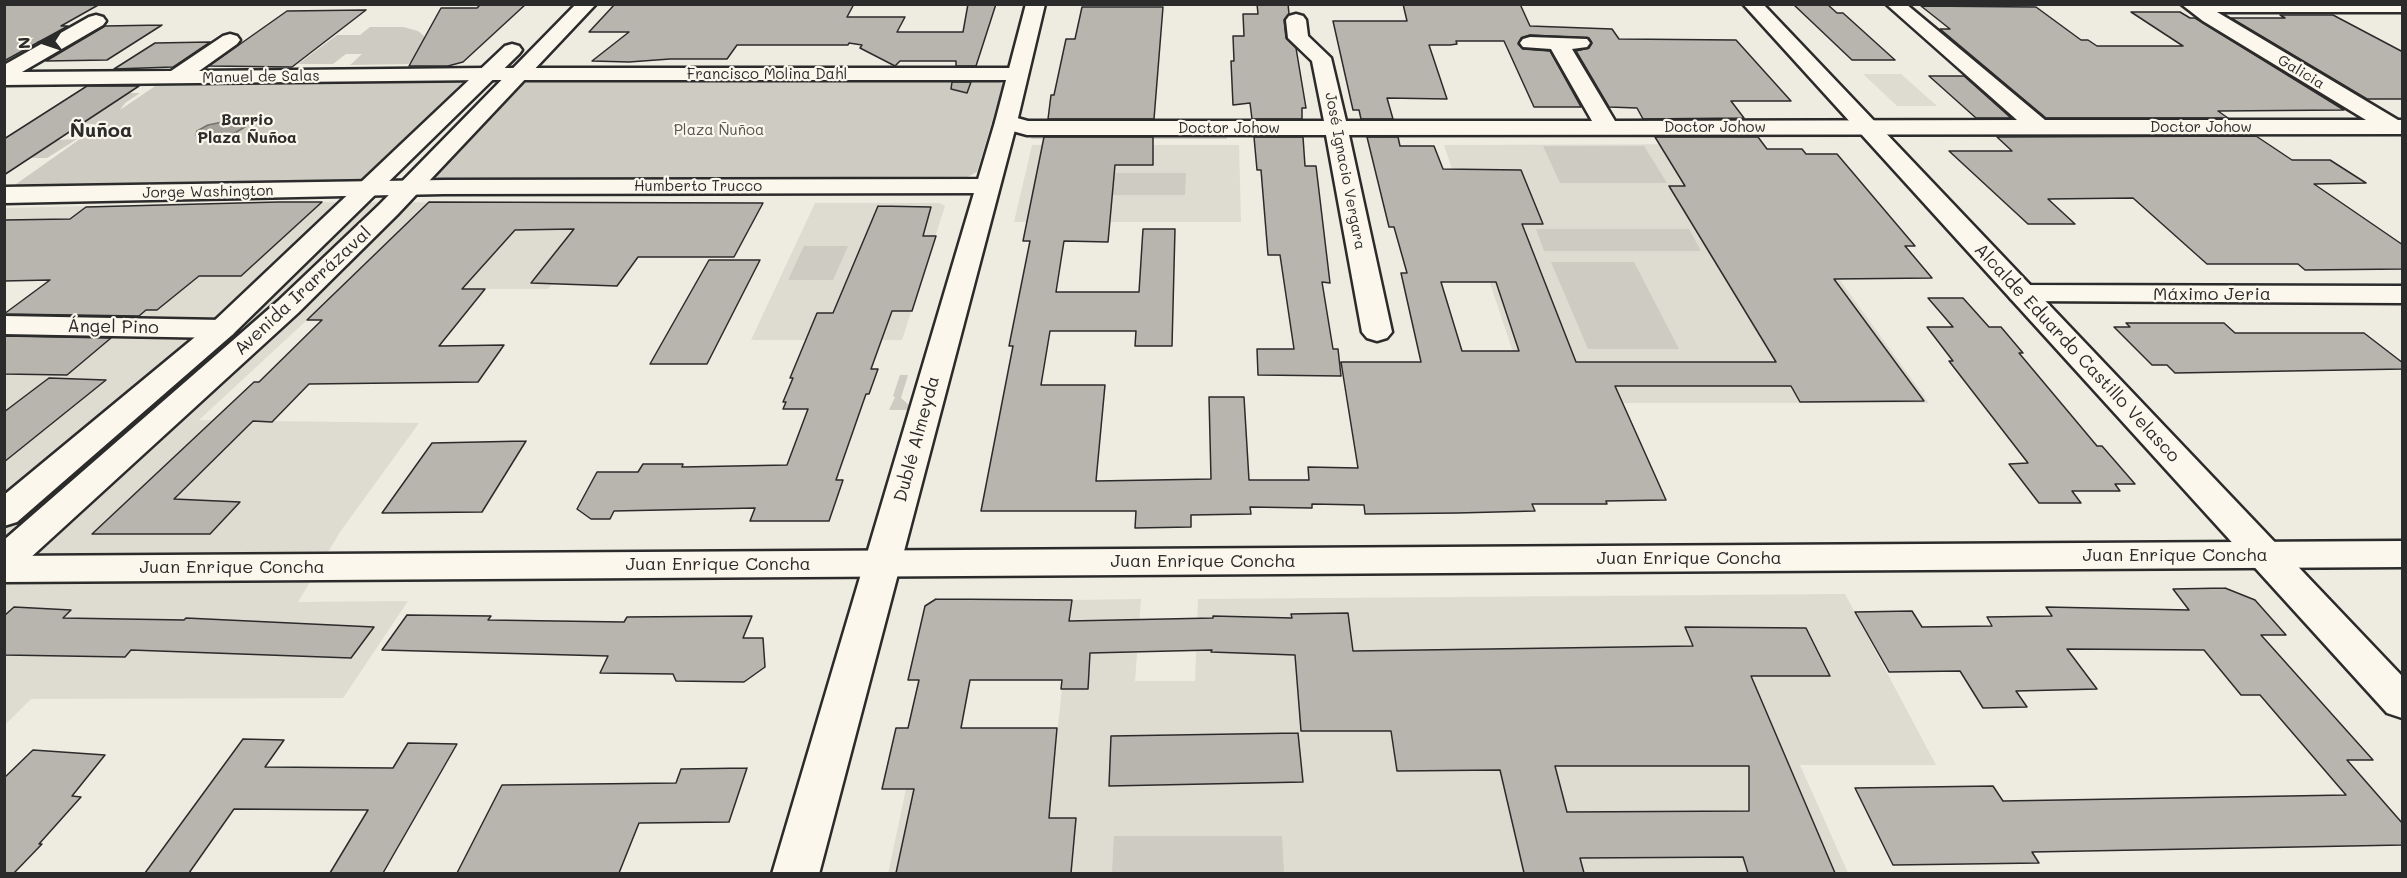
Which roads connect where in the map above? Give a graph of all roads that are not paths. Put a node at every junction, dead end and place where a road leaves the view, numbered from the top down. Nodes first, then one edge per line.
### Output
1 (561, 4) edge
2 (587, 4) edge
3 (1036, 4) edge
4 (1752, 4) edge
5 (2190, 4) edge
6 (1895, 5) edge
7 (2263, 5) edge
8 (2403, 6) edge
9 (2210, 9) edge
10 (1296, 20) dead end
11 (96, 21) dead end
12 (230, 40) dead end
13 (1530, 43) dead end
14 (1558, 43) junction
15 (1584, 43) dead end
16 (4, 74) edge
17 (486, 74) junction
18 (517, 74) junction
19 (1017, 74) junction
20 (176, 77) junction
21 (46, 78) junction
22 (4, 79) edge
23 (133, 85) dead end
24 (1866, 127) junction
25 (2038, 127) junction
26 (2398, 127) edge
27 (1011, 128) junction
28 (1337, 128) junction
29 (1606, 128) junction
30 (986, 186) junction
31 (411, 188) junction
32 (369, 189) junction
33 (4, 195) edge
34 (2021, 293) junction
35 (2403, 295) edge
36 (4, 325) edge
37 (222, 329) junction
38 (1377, 332) dead end
39 (4, 514) edge
40 (2264, 554) junction
41 (2403, 554) edge
42 (4, 561) edge
43 (883, 563) junction
44 (4, 569) edge
45 (2403, 702) edge
46 (795, 873) edge

1 - 17 street, Avenida Irarrázaval
2 - 18 street, Avenida Irarrázaval
3 - 19 street, Dublé Almeyda
4 - 24 street, Alcalde Eduardo Castillo Velasco
5 - 9 street, Galicia
6 - 25 street
7 - 8 street
7 - 9 street
9 - 26 street, Galicia
10 - 28 street, José Ignacio Vergara
11 - 16 street
12 - 20 street
13 - 14 street
14 - 15 street
14 - 29 street
17 - 18 street, Manuel de Salas
17 - 20 street, Manuel de Salas
17 - 32 street, Avenida Irarrázaval
18 - 19 street, Francisco Molina Dahl
18 - 31 street, Avenida Irarrázaval
19 - 27 street, Dublé Almeyda
20 - 21 street, Manuel de Salas
21 - 22 street, Manuel de Salas
21 - 23 street
24 - 25 street, Doctor Johow
24 - 29 street, Doctor Johow
24 - 34 street, Alcalde Eduardo Castillo Velasco
25 - 26 street, Doctor Johow
27 - 28 street, Doctor Johow
27 - 30 street, Dublé Almeyda
28 - 29 street, Doctor Johow
28 - 38 street, José Ignacio Vergara
30 - 31 street, Humberto Trucco
30 - 43 street, Dublé Almeyda
31 - 32 street, Jorge Washington
31 - 42 street, Avenida Irarrázaval
32 - 33 street, Jorge Washington
32 - 37 street, Avenida Irarrázaval
34 - 35 street, Máximo Jeria
34 - 40 street, Alcalde Eduardo Castillo Velasco
36 - 37 street, Ángel Pino
37 - 39 street, Avenida Irarrázaval
40 - 41 street, Juan Enrique Concha
40 - 43 street, Juan Enrique Concha
40 - 45 street, Alcalde Eduardo Castillo Velasco
43 - 44 street, Juan Enrique Concha
43 - 46 street, Dublé Almeyda

